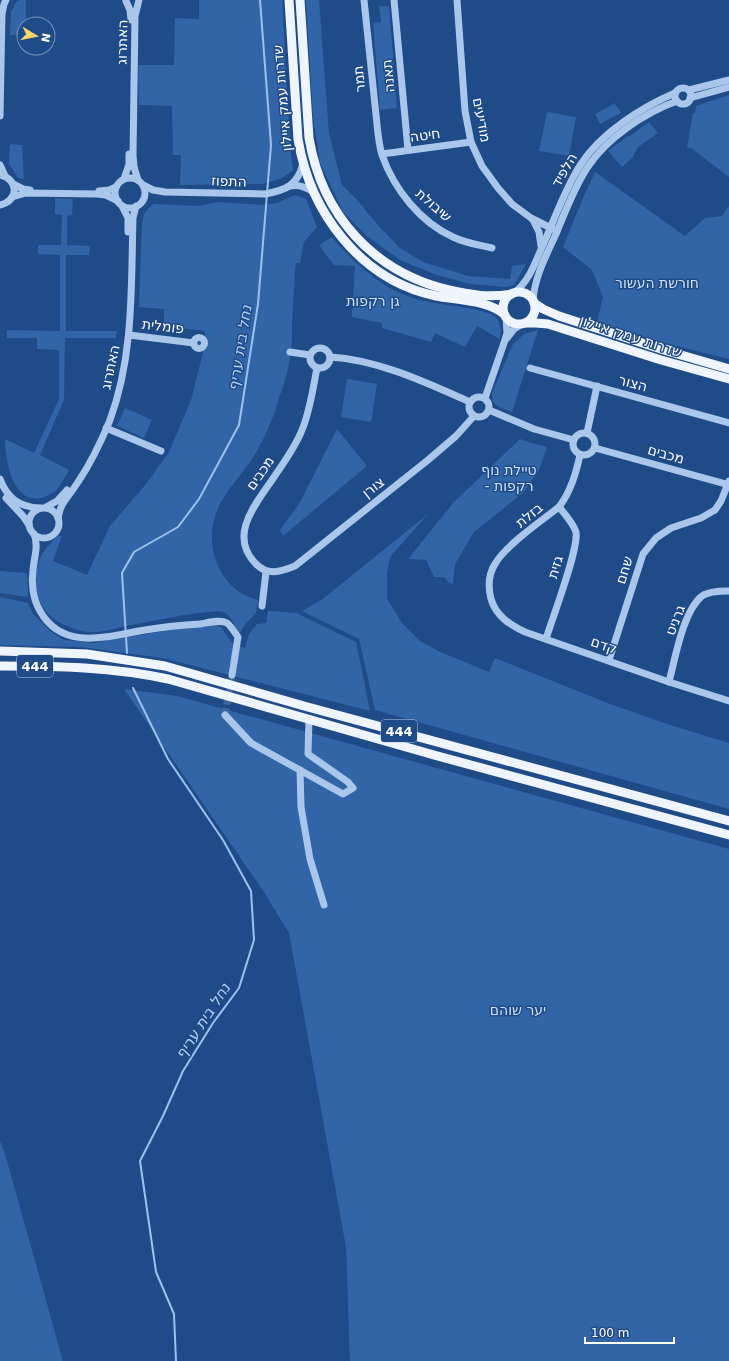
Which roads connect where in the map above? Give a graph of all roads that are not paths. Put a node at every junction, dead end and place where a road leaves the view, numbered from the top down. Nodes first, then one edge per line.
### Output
1 (6, 0) edge
2 (126, 0) edge
3 (138, 0) edge
4 (289, 0) edge
5 (300, 0) edge
6 (364, 0) edge
7 (394, 0) edge
8 (457, 0) edge
9 (0, 1) edge
10 (729, 80) edge
11 (729, 87) edge
12 (689, 90) junction
13 (675, 93) junction
14 (690, 98) junction
15 (677, 101) junction
16 (0, 116) edge
17 (471, 142) junction
18 (408, 150) junction
19 (382, 154) junction
20 (303, 164) junction
21 (0, 165) edge
22 (2, 175) edge
23 (124, 179) junction
24 (140, 183) junction
25 (13, 184) junction
26 (289, 186) junction
27 (116, 187) junction
28 (165, 192) junction
29 (313, 192) junction
30 (12, 197) junction
31 (143, 200) junction
32 (120, 203) junction
33 (2, 204) edge
34 (136, 206) junction
35 (0, 212) edge
36 (531, 218) junction
37 (554, 230) junction
38 (492, 248) dead end
39 (540, 251) junction
40 (513, 294) junction
41 (534, 301) junction
42 (505, 316) junction
43 (523, 324) junction
44 (129, 335) junction
45 (505, 340) junction
46 (194, 343) dead end
47 (290, 352) dead end
48 (310, 355) junction
49 (330, 356) junction
50 (317, 368) junction
51 (530, 368) dead end
52 (729, 368) edge
53 (729, 379) edge
54 (597, 386) junction
55 (485, 398) junction
56 (470, 402) junction
57 (489, 410) junction
58 (474, 416) junction
59 (729, 422) edge
60 (106, 428) junction
61 (587, 433) junction
62 (574, 440) junction
63 (595, 448) junction
64 (161, 451) dead end
65 (580, 455) junction
66 (0, 479) edge
67 (729, 483) edge
68 (0, 490) edge
69 (559, 507) junction
70 (43, 508) junction
71 (58, 518) junction
72 (29, 526) junction
73 (34, 534) junction
74 (50, 537) junction
75 (36, 554) junction
76 (266, 572) junction
77 (489, 590) joint
78 (729, 591) edge
79 (262, 606) dead end
80 (546, 639) junction
81 (0, 652) edge
82 (609, 660) junction
83 (0, 666) edge
84 (232, 675) tunnel mouth
85 (669, 682) junction
86 (729, 701) edge
87 (225, 715) dead end
88 (309, 719) junction
89 (300, 770) junction
90 (729, 821) edge
91 (729, 835) edge
92 (324, 905) dead end

1 - 9 street
1 - 16 street
2 - 3 street
2 - 23 street, האתרוג
3 - 24 street, האתרוג
4 - 20 main road, שדרות עמק איילון
5 - 40 main road, שדרות עמק איילון
6 - 19 street, תמר
7 - 18 street, תאנה
8 - 17 street, מודיעים
10 - 12 street
11 - 14 street
12 - 13 street
12 - 14 street
13 - 15 street
13 - 37 street, הלפיד
14 - 15 street
15 - 37 street, הלפיד
17 - 18 street, חיטה
17 - 36 street, מודיעים
18 - 19 street, חיטה
19 - 38 street, שיבולת
20 - 26 street
20 - 29 main road, שדרות עמק איילון
21 - 22 street
22 - 25 street
23 - 24 street
23 - 27 street
24 - 28 street, התפוז
24 - 31 street
25 - 27 street
25 - 30 street
26 - 28 street, התפוז
26 - 29 street, התפוז
27 - 32 street
28 - 31 street, התפוז
29 - 42 main road, שדרות עמק איילון
30 - 32 street
30 - 33 street
31 - 34 street
32 - 34 street
32 - 70 street, האתרוג
33 - 35 street
34 - 44 street, האתרוג
36 - 37 street, מודיעים
36 - 39 street
37 - 39 street, הלפיד
37 - 41 street, הלפיד
39 - 40 street, הלפיד
40 - 41 main road
40 - 42 main road
41 - 43 main road
41 - 52 main road, שדרות עמק איילון
42 - 43 main road
42 - 45 street
43 - 45 street
43 - 53 main road, שדרות עמק איילון
44 - 46 street, פומלית
44 - 60 street, האתרוג
45 - 55 street
47 - 48 street
48 - 49 street
48 - 50 street
49 - 50 street
49 - 56 street
50 - 76 street, מכבים
51 - 54 street, הצור
54 - 59 street, הצור
54 - 61 street
55 - 56 street
55 - 57 street
56 - 58 street
57 - 58 street
57 - 62 street
58 - 76 street, צורן
60 - 64 street
60 - 71 street, האתרוג
61 - 62 street
61 - 63 street
62 - 65 street
63 - 65 street
63 - 67 street, מכבים
65 - 69 street, בזלת
66 - 70 street
67 - 82 street, שחם
68 - 72 street
69 - 77 street, בזלת
69 - 80 street, גזית
70 - 71 street
70 - 72 street
71 - 74 street
72 - 73 street
73 - 74 street
73 - 75 street
74 - 75 street
75 - 84 street
76 - 79 street
77 - 80 street, קדם
78 - 85 street, גרניט
80 - 82 street, קדם
81 - 90 main road, 444
82 - 85 street, קדם
83 - 88 main road, 444
85 - 86 street, קדם
87 - 89 street
88 - 89 street
88 - 91 main road, 444
89 - 92 street

